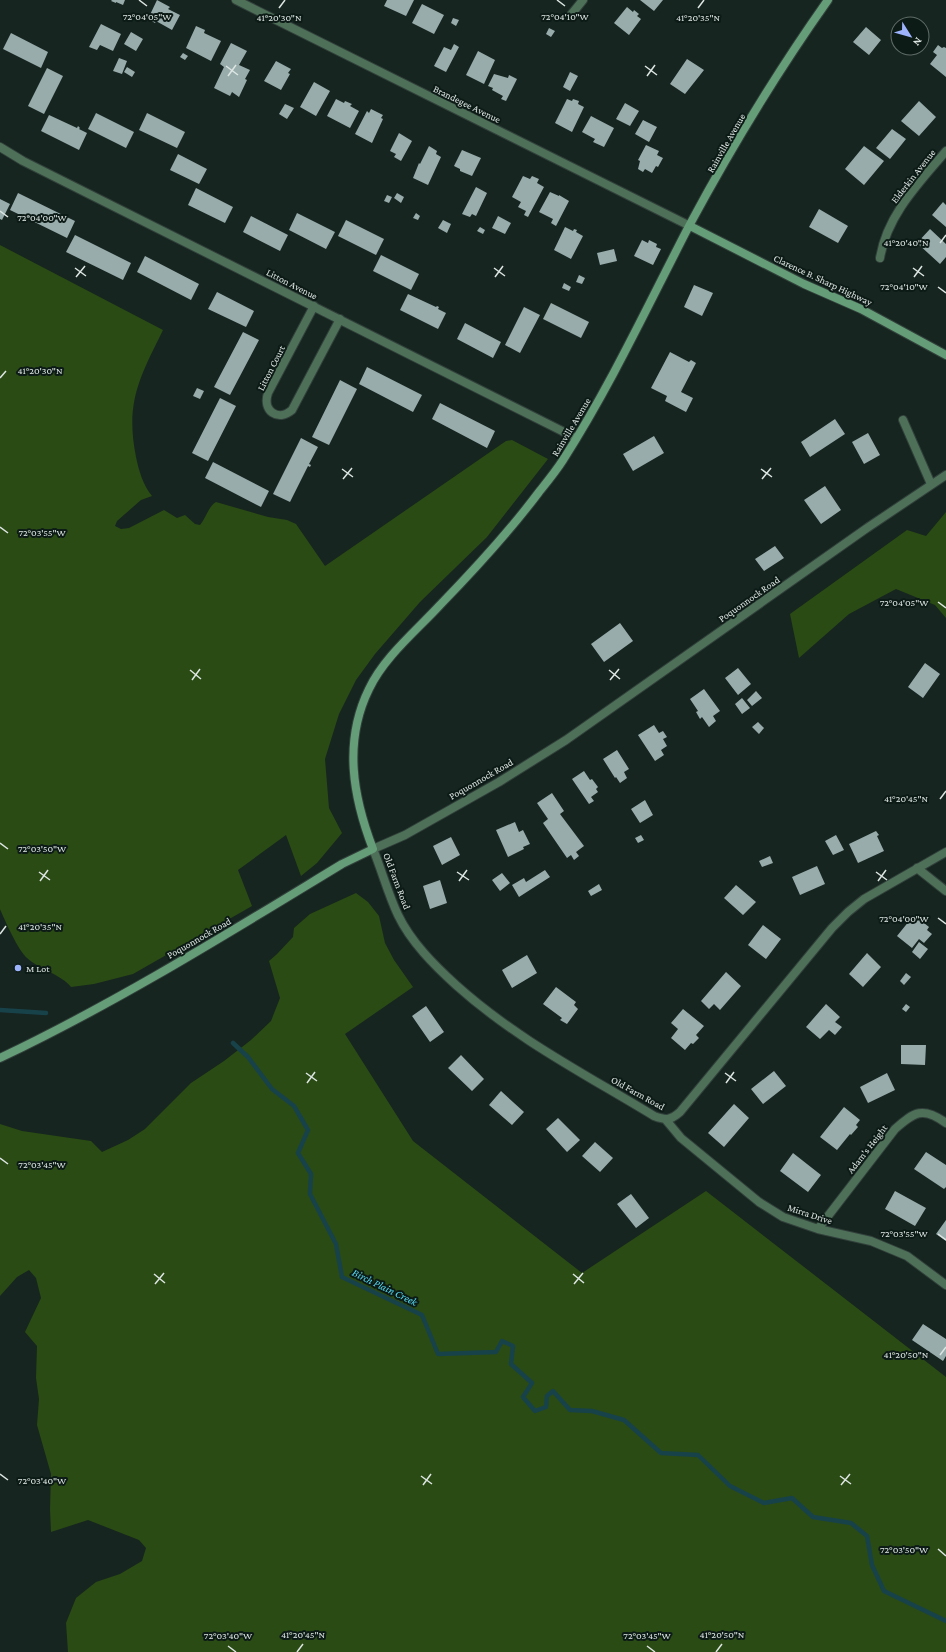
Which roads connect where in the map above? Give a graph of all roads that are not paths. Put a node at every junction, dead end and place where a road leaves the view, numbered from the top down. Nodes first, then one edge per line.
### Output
1 (236, 0) edge
2 (583, 0) edge
3 (828, 0) edge
4 (570, 16) dead end
5 (0, 147) edge
6 (946, 151) edge
7 (690, 226) junction
8 (880, 258) dead end
9 (314, 306) junction
10 (340, 319) junction
11 (946, 356) edge
12 (903, 420) dead end
13 (576, 438) junction
14 (946, 475) edge
15 (931, 484) junction
16 (373, 849) junction
17 (946, 852) edge
18 (917, 868) junction
19 (946, 891) edge
20 (0, 1058) edge
21 (666, 1120) junction
22 (946, 1123) edge
23 (818, 1229) junction
24 (946, 1284) edge

1 - 7 street, Brandegee Avenue
2 - 4 street
3 - 7 main road, Rainville Avenue
5 - 9 street, Litton Avenue
6 - 8 street, Elderkin Avenue
7 - 11 main road, Clarence B. Sharp Highway
7 - 13 main road, Rainville Avenue
9 - 10 street, Litton Avenue
9 - 10 street, Litton Court
10 - 13 street, Litton Avenue
12 - 15 street
13 - 16 main road, Rainville Avenue
14 - 15 street, Poquonnock Road
15 - 16 street, Poquonnock Road
16 - 20 main road, Poquonnock Road
16 - 21 street, Old Farm Road
17 - 18 street, Old Farm Road
18 - 19 street
18 - 21 street, Old Farm Road
21 - 23 street, Mirra Drive
22 - 23 street, Adam's Height
23 - 24 street, Mirra Drive

